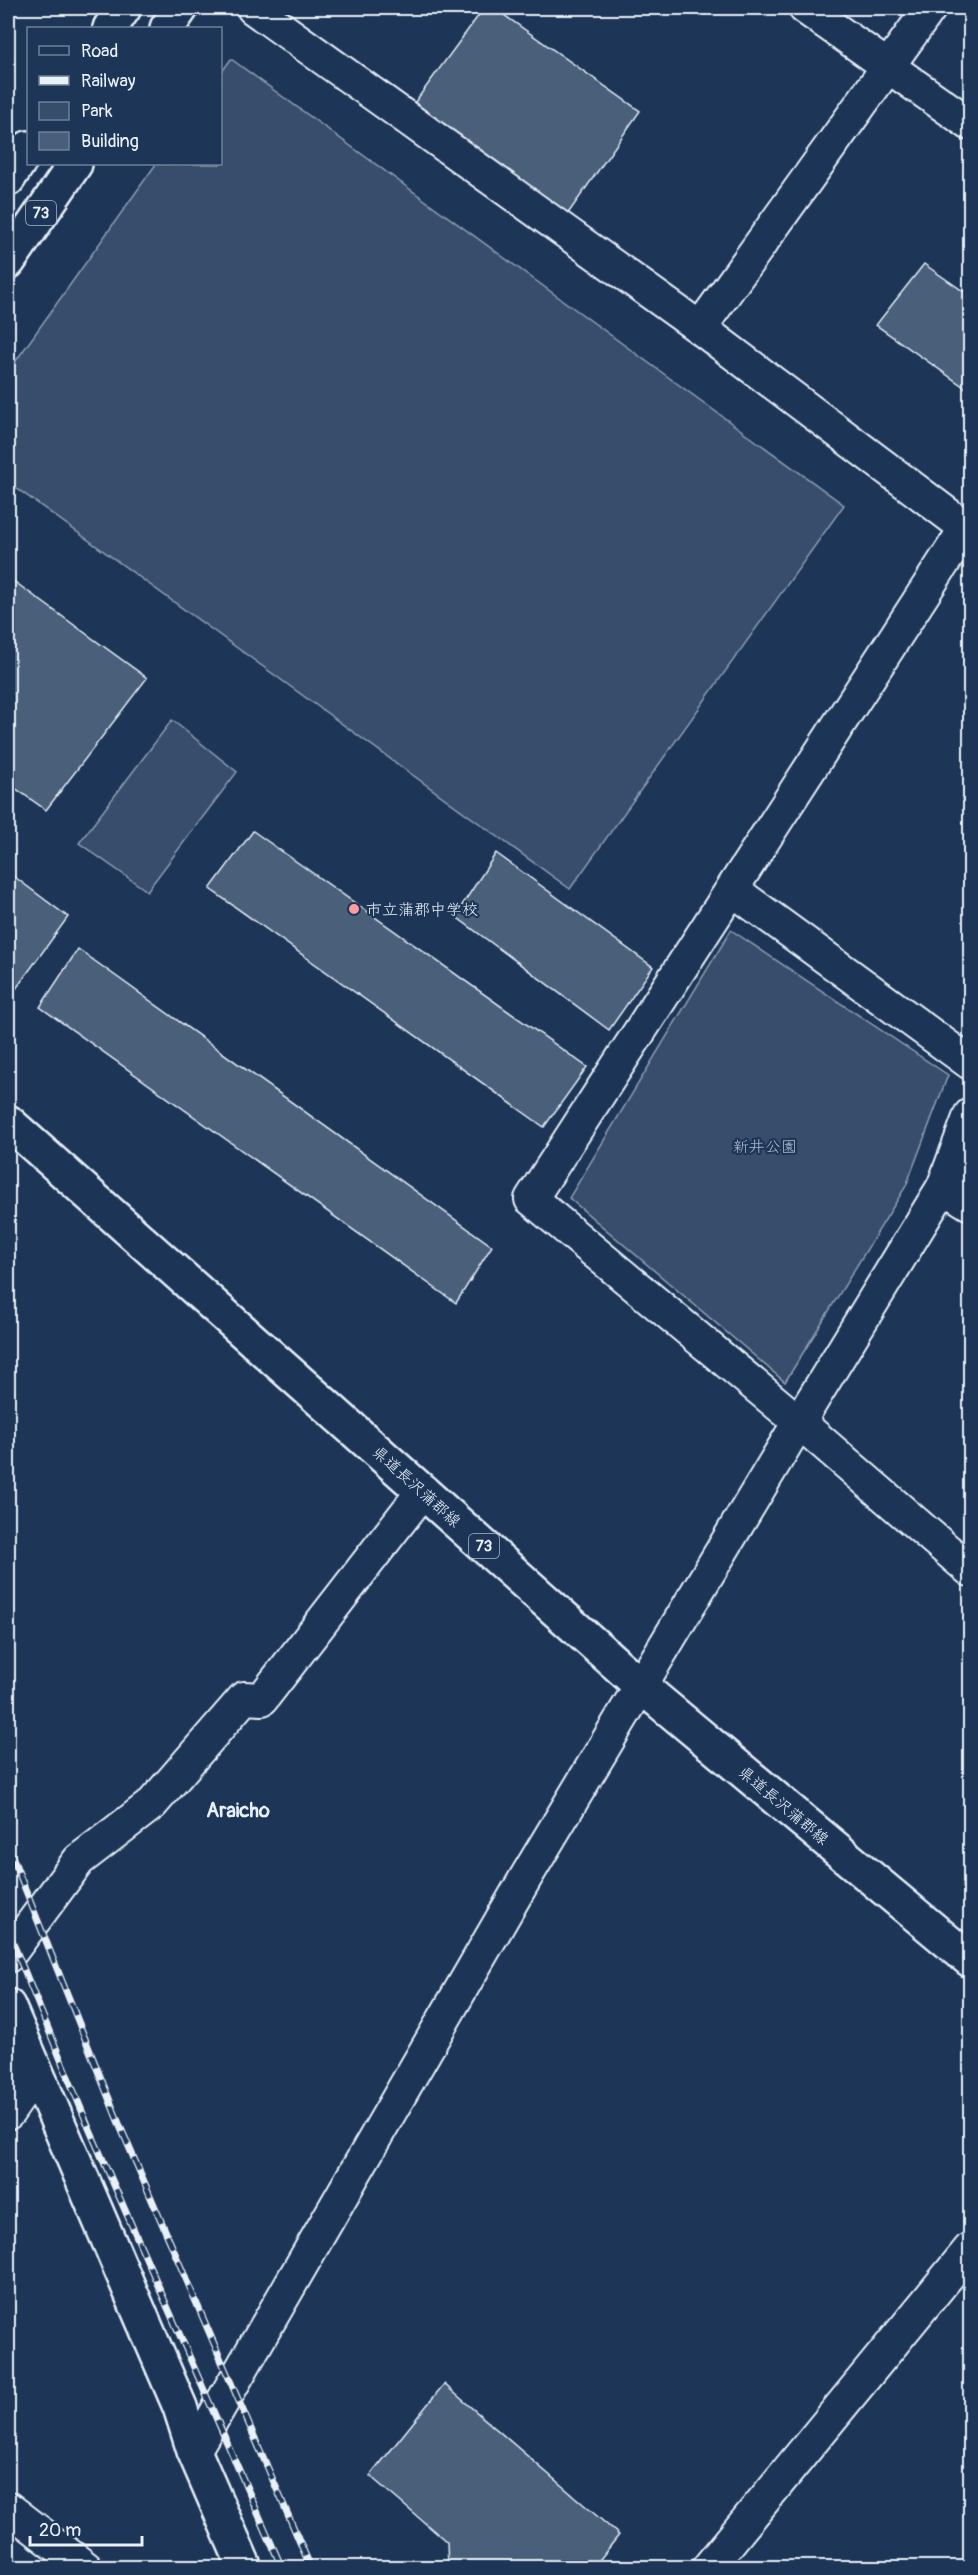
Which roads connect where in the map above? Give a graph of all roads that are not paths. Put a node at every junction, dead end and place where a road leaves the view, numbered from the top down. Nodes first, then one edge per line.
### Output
1 (124, 8) edge
2 (181, 8) edge
3 (253, 8) edge
4 (805, 8) edge
5 (930, 8) edge
6 (111, 27) edge
7 (168, 27) edge
8 (888, 63) junction
9 (970, 124) edge
10 (27, 150) edge
11 (74, 165) edge
12 (8, 179) edge
13 (8, 262) edge
14 (700, 328) junction
15 (968, 529) edge
16 (733, 890) junction
17 (970, 1063) edge
18 (970, 1115) edge
19 (8, 1122) edge
20 (944, 1187) junction
21 (970, 1204) edge
22 (799, 1422) junction
23 (423, 1491) junction
24 (970, 1570) edge
25 (642, 1687) junction
26 (8, 1956) edge
27 (970, 1960) edge
28 (8, 2006) edge
29 (36, 2073) junction
30 (8, 2113) edge
31 (970, 2249) edge
32 (194, 2451) junction
33 (8, 2508) edge
34 (86, 2568) edge
35 (245, 2568) edge
36 (708, 2568) edge

1 - 6 main road
2 - 7 main road
3 - 14 street
4 - 8 street
5 - 8 street
8 - 9 street
8 - 14 street
10 - 12 main road
11 - 13 main road, 73
14 - 15 street
15 - 16 street
16 - 17 street
16 - 22 street
18 - 20 street
19 - 23 main road, 県道長沢蒲郡線 / 73
20 - 21 street
20 - 22 street
22 - 24 street
22 - 25 street
23 - 25 main road, 県道長沢蒲郡線 / 73
23 - 26 street
25 - 27 main road, 県道長沢蒲郡線 / 73
25 - 32 street
28 - 29 main road
29 - 30 street
29 - 32 main road
31 - 36 street
32 - 35 main road
33 - 34 street

